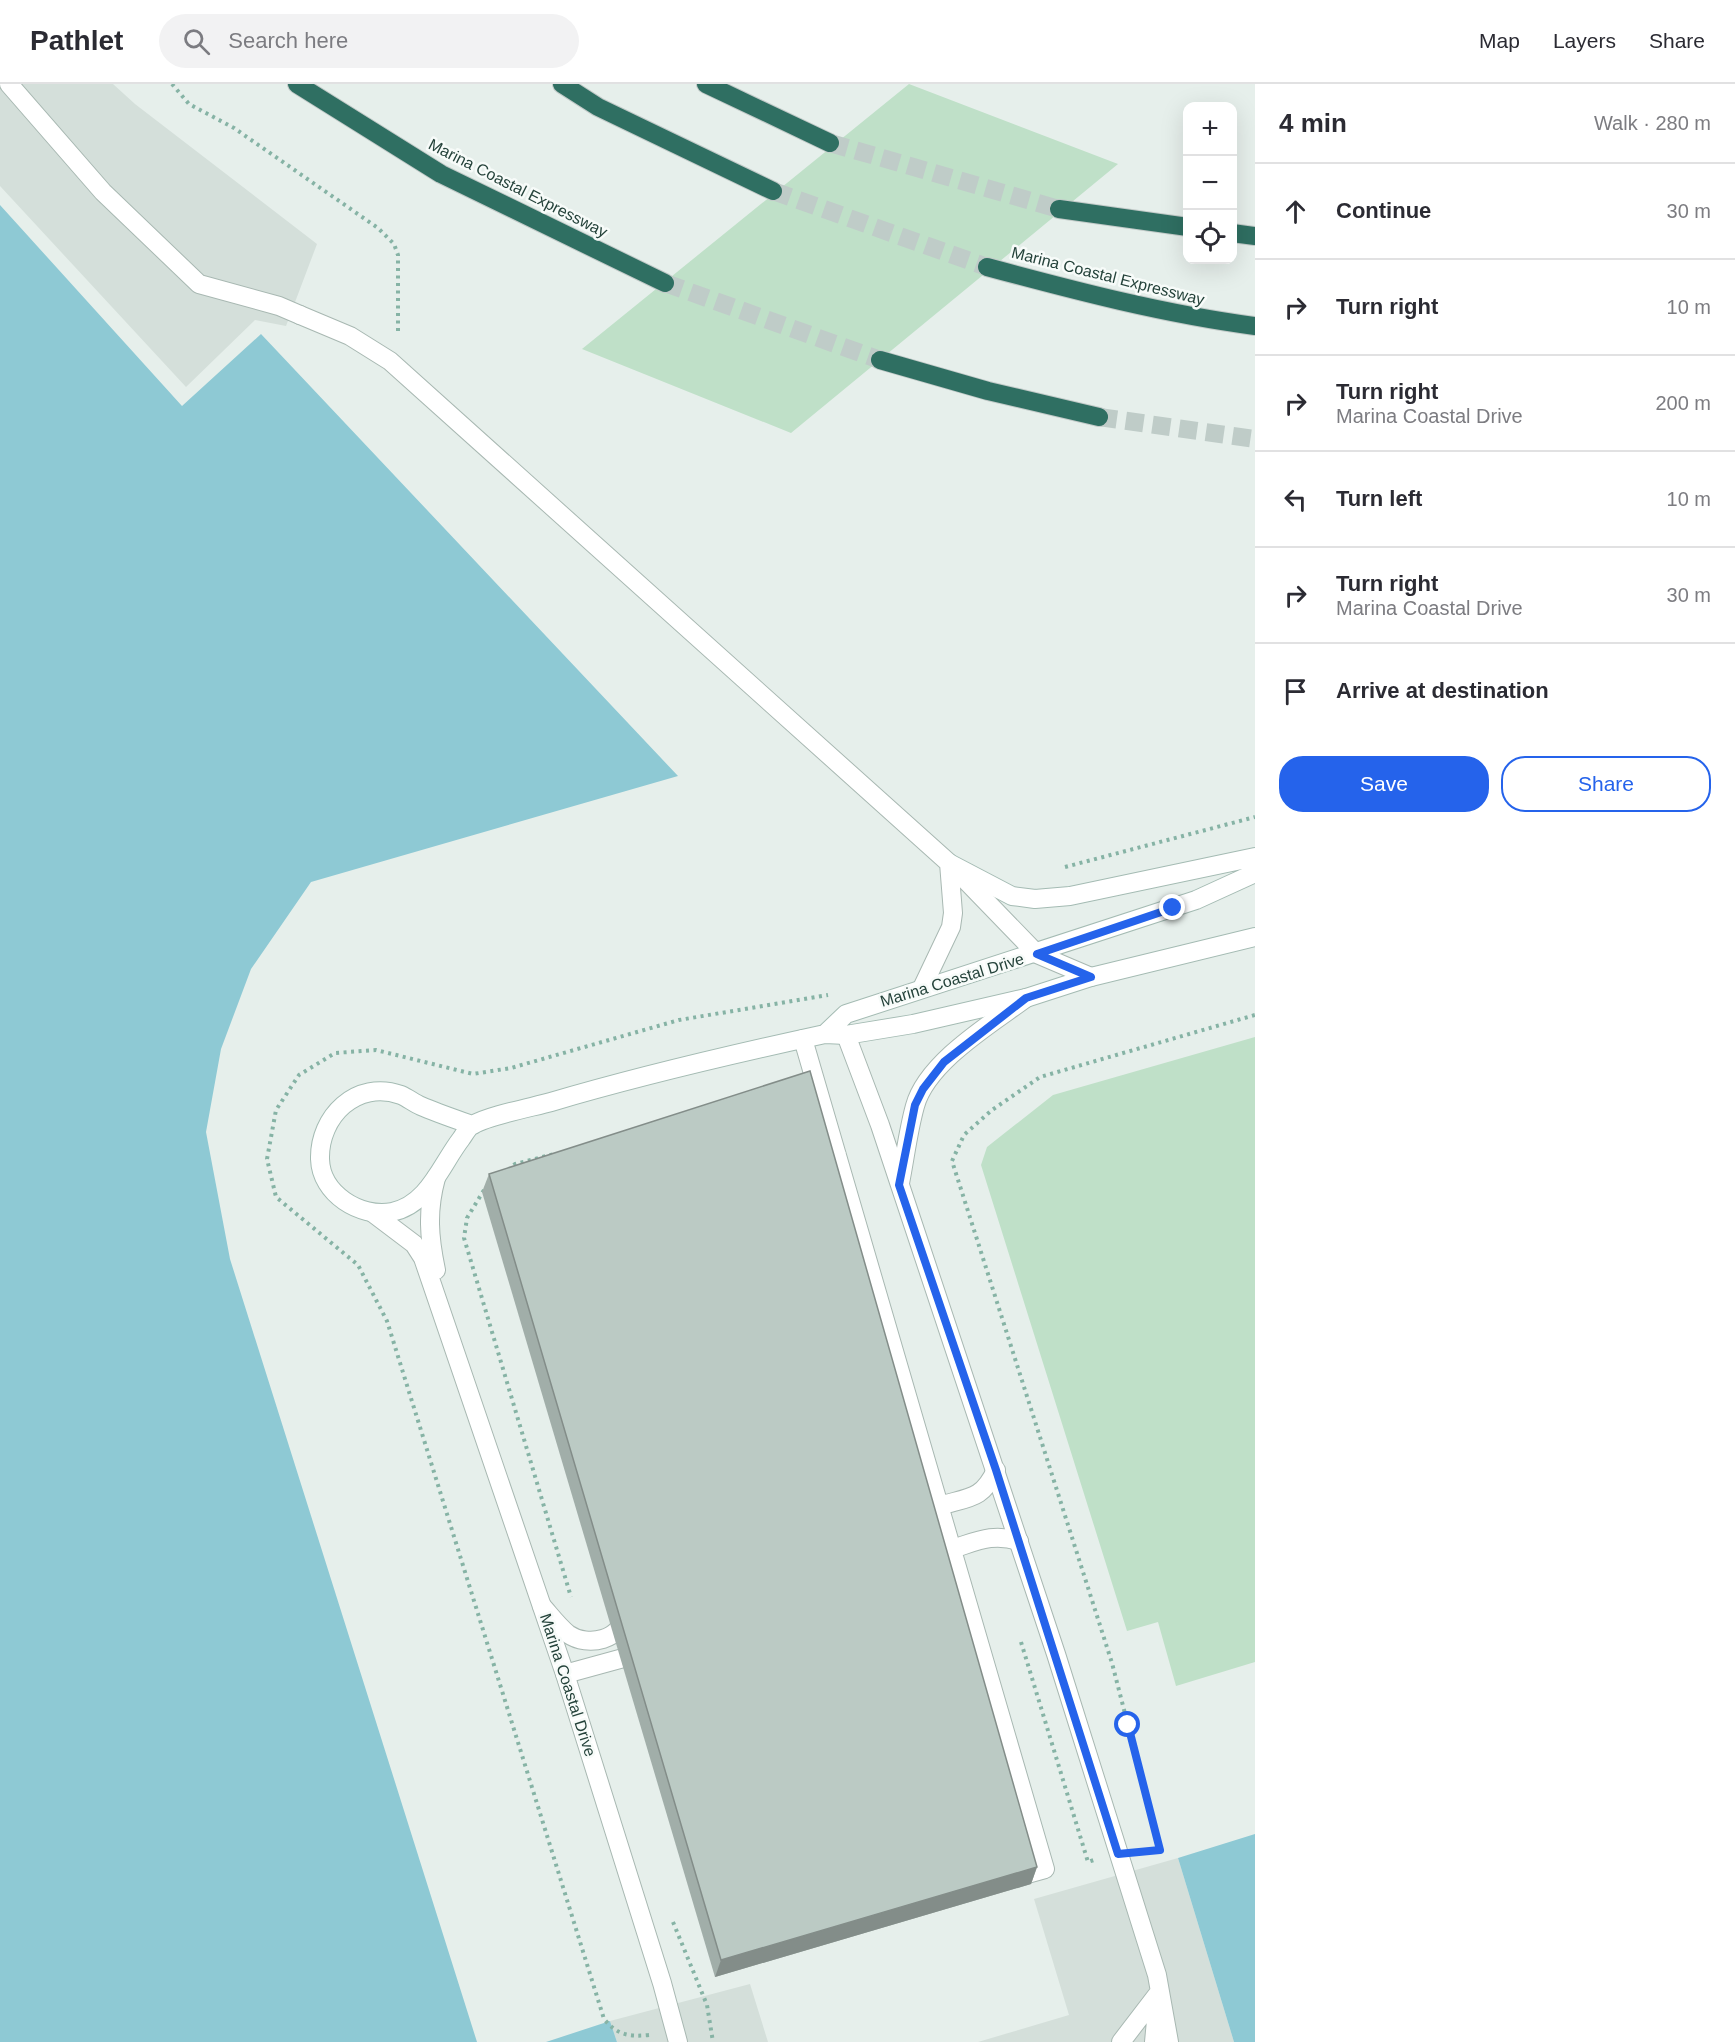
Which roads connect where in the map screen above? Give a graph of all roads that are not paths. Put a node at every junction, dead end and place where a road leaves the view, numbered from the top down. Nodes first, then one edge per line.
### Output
1 (9, 84) edge
2 (297, 84) edge
3 (562, 84) edge
4 (706, 84) edge
5 (830, 143) tunnel mouth
6 (773, 191) tunnel mouth
7 (1059, 209) tunnel mouth
8 (1183, 225) edge
9 (1237, 233) edge
10 (1255, 236) edge
11 (987, 267) tunnel mouth
12 (665, 283) tunnel mouth
13 (1255, 326) edge
14 (880, 360) tunnel mouth
15 (1099, 417) tunnel mouth
16 (1255, 857) edge
17 (949, 863) junction
18 (1255, 873) edge
19 (1255, 938) edge
20 (1037, 954) junction
21 (1091, 977) junction
22 (922, 988) junction
23 (1026, 998) junction
24 (825, 1034) junction
25 (846, 1035) junction
26 (803, 1039) junction
27 (472, 1125) junction
28 (800, 1125) edge
29 (837, 1155) junction
30 (436, 1178) junction
31 (899, 1185) junction
32 (373, 1213) junction
33 (447, 1331) junction
34 (996, 1470) junction
35 (939, 1506) junction
36 (1019, 1541) junction
37 (952, 1549) junction
38 (621, 1593) edge
39 (542, 1606) junction
40 (565, 1674) junction
41 (645, 1676) edge
42 (1000, 1882) edge
43 (1157, 1975) junction
44 (1158, 1994) junction
45 (676, 2035) edge
46 (1121, 2042) edge
47 (1154, 2042) edge
48 (1168, 2042) edge

1 - 17 street
2 - 12 highway, Marina Coastal Expressway
3 - 6 highway
4 - 5 highway
7 - 8 highway
9 - 10 highway
11 - 13 highway, Marina Coastal Expressway
14 - 15 highway
16 - 17 street
17 - 20 street
17 - 22 street
18 - 20 street, Marina Coastal Drive
19 - 21 street, Marina Coastal Drive
20 - 21 street
20 - 22 street, Marina Coastal Drive
21 - 23 street, Marina Coastal Drive
22 - 24 street, Marina Coastal Drive
23 - 25 street, Marina Coastal Drive
23 - 31 street, Marina Coastal Drive
24 - 25 street, Marina Coastal Drive
24 - 26 street, Marina Coastal Drive
25 - 31 street
26 - 27 street, Marina Coastal Drive
26 - 29 street
27 - 30 street, Marina Coastal Drive
27 - 32 street, Marina Coastal Drive
28 - 29 street
29 - 35 street
30 - 32 street, Marina Coastal Drive
30 - 33 street, Marina Coastal Drive
31 - 34 street
32 - 33 street, Marina Coastal Drive
33 - 39 street, Marina Coastal Drive
34 - 35 street
34 - 36 street
35 - 37 street
36 - 37 street
36 - 43 street
37 - 42 street
38 - 39 street
39 - 40 street, Marina Coastal Drive
40 - 41 street
40 - 45 street, Marina Coastal Drive
43 - 44 street
43 - 48 street
44 - 46 street
44 - 47 street

